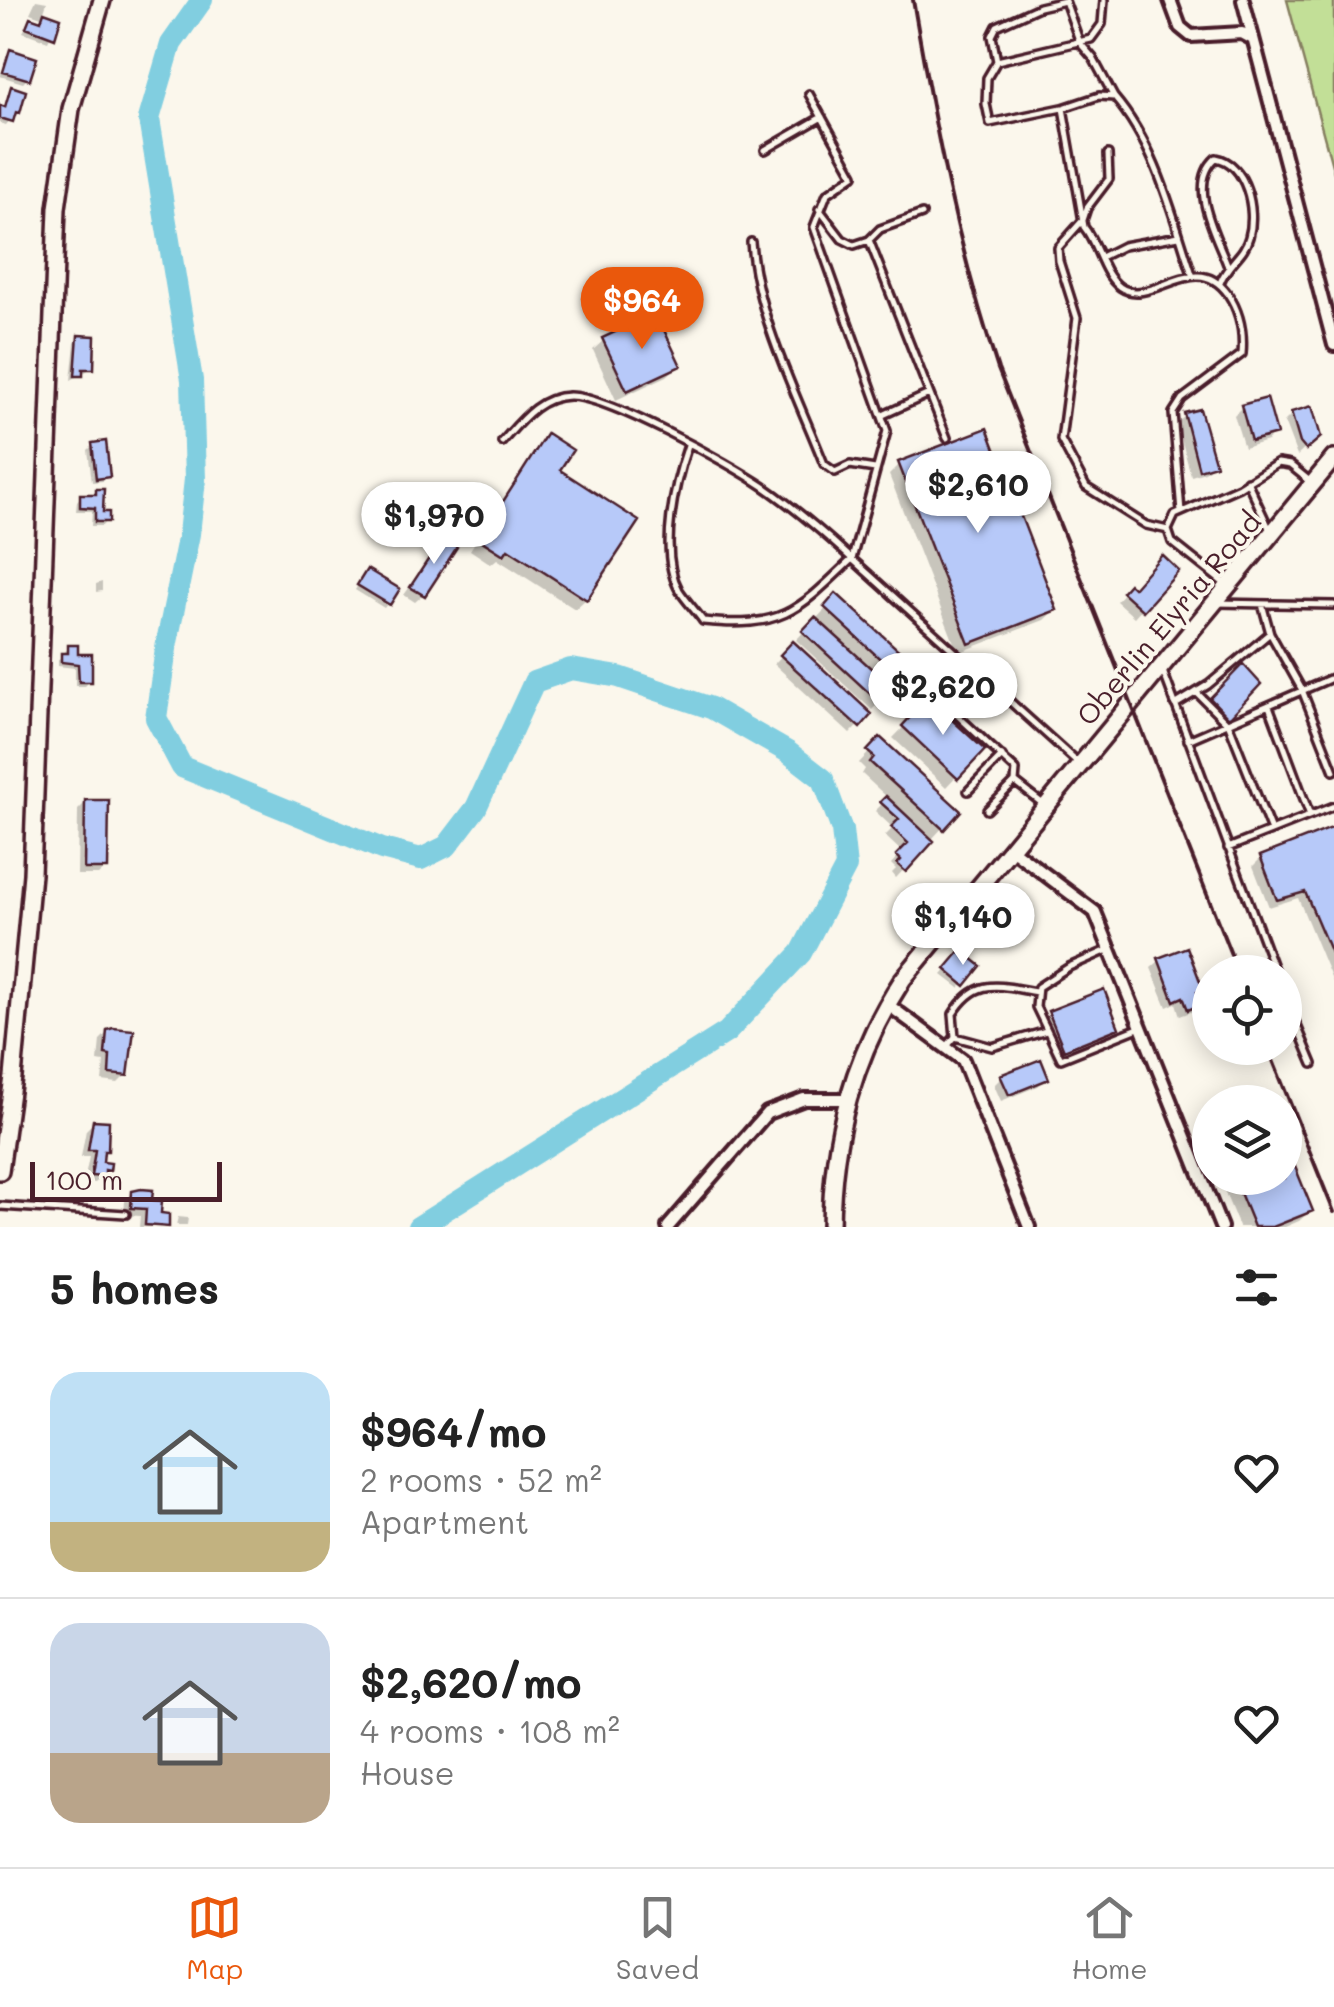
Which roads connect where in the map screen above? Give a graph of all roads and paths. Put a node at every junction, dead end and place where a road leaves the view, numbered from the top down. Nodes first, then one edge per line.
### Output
1 (102, 0) edge
2 (1065, 0) edge
3 (1104, 0) edge
4 (1170, 0) edge
5 (1243, 0) edge
6 (1253, 39) junction
7 (1080, 43) junction
8 (996, 61) junction
9 (809, 94) dead end
10 (1114, 97) junction
11 (1062, 108) junction
12 (822, 116) junction
13 (765, 150) dead end
14 (1108, 154) dead end
15 (819, 209) junction
16 (922, 214) dead end
17 (1083, 220) junction
18 (1179, 236) junction
19 (870, 240) junction
20 (750, 242) dead end
21 (1101, 257) junction
22 (1227, 264) junction
23 (1192, 274) junction
24 (1220, 283) junction
25 (1334, 346) edge
26 (929, 394) junction
27 (883, 415) junction
28 (946, 438) dead end
29 (502, 442) dead end
30 (688, 445) junction
31 (1334, 458) edge
32 (875, 469) junction
33 (1247, 481) junction
34 (1313, 484) junction
35 (1181, 512) junction
36 (1168, 530) junction
37 (1271, 534) junction
38 (852, 559) junction
39 (1228, 586) junction
40 (1213, 603) junction
41 (1262, 604) junction
42 (1334, 606) edge
43 (1270, 633) junction
44 (1161, 666) junction
45 (1334, 677) edge
46 (928, 688) dead end
47 (1302, 690) junction
48 (1196, 692) junction
49 (1175, 704) junction
50 (1269, 706) junction
51 (1229, 724) junction
52 (1188, 740) junction
53 (1002, 756) junction
54 (1080, 764) junction
55 (1334, 771) edge
56 (1014, 782) junction
57 (968, 792) dead end
58 (1045, 806) junction
59 (1334, 806) edge
60 (987, 810) dead end
61 (1310, 815) junction
62 (1271, 831) junction
63 (1010, 848) junction
64 (1228, 848) junction
65 (1110, 949) junction
66 (1269, 955) edge
67 (1037, 992) junction
68 (887, 1004) junction
69 (1141, 1027) junction
70 (1046, 1032) junction
71 (955, 1037) junction
72 (1302, 1038) edge
73 (946, 1048) junction
74 (1313, 1064) dead end
75 (846, 1099) junction
76 (0, 1171) edge
77 (0, 1206) edge
78 (126, 1214) dead end
79 (668, 1227) edge
80 (831, 1227) edge
81 (1029, 1227) edge
82 (1221, 1227) edge

1 - 76 main road
2 - 7 lane
2 - 8 lane
3 - 7 lane
4 - 6 street
5 - 6 street
6 - 25 street
7 - 8 lane
7 - 10 lane
8 - 11 lane
9 - 12 lane
10 - 11 lane
10 - 18 lane
11 - 17 lane
12 - 13 lane
12 - 15 lane
14 - 17 lane
15 - 19 lane
15 - 27 lane
16 - 19 lane
17 - 21 lane
17 - 36 lane
18 - 21 lane
18 - 23 lane
19 - 26 lane
20 - 32 lane
21 - 23 lane
22 - 22 lane
22 - 24 lane
23 - 24 lane
24 - 35 lane
26 - 27 lane
26 - 28 lane
27 - 32 lane
29 - 30 lane
30 - 38 lane
30 - 38 lane
31 - 34 main road, Oberlin Elyria Road
32 - 38 lane
33 - 34 lane
33 - 35 lane
33 - 37 lane
34 - 37 main road, Oberlin Elyria Road
35 - 36 lane
36 - 39 lane
37 - 39 main road, Oberlin Elyria Road
38 - 54 lane
39 - 40 main road, Oberlin Elyria Road
40 - 41 lane
40 - 44 main road, Oberlin Elyria Road
41 - 42 lane
41 - 43 lane
43 - 47 lane
43 - 48 lane
44 - 49 lane
44 - 54 main road, Oberlin Elyria Road
45 - 47 lane
46 - 53 lane
47 - 50 lane
47 - 55 lane
48 - 49 lane
48 - 51 lane
49 - 52 lane
50 - 51 lane
50 - 61 lane
51 - 52 lane
51 - 62 lane
52 - 64 lane
53 - 56 lane
53 - 57 lane
54 - 58 main road, Oberlin Elyria Road
56 - 58 lane
56 - 60 lane
58 - 63 main road, Oberlin Elyria Road
59 - 61 lane
61 - 62 lane
62 - 64 lane
63 - 65 street
63 - 68 main road, Oberlin Elyria Road
64 - 66 lane
65 - 67 lane
65 - 69 street
67 - 70 lane
67 - 71 lane
68 - 73 street
68 - 75 main road, Oberlin Elyria Road
69 - 70 lane
69 - 82 street
70 - 71 lane
71 - 73 lane
72 - 74 lane
73 - 81 street
75 - 79 street
75 - 80 main road, Oberlin Elyria Road
77 - 78 lane

